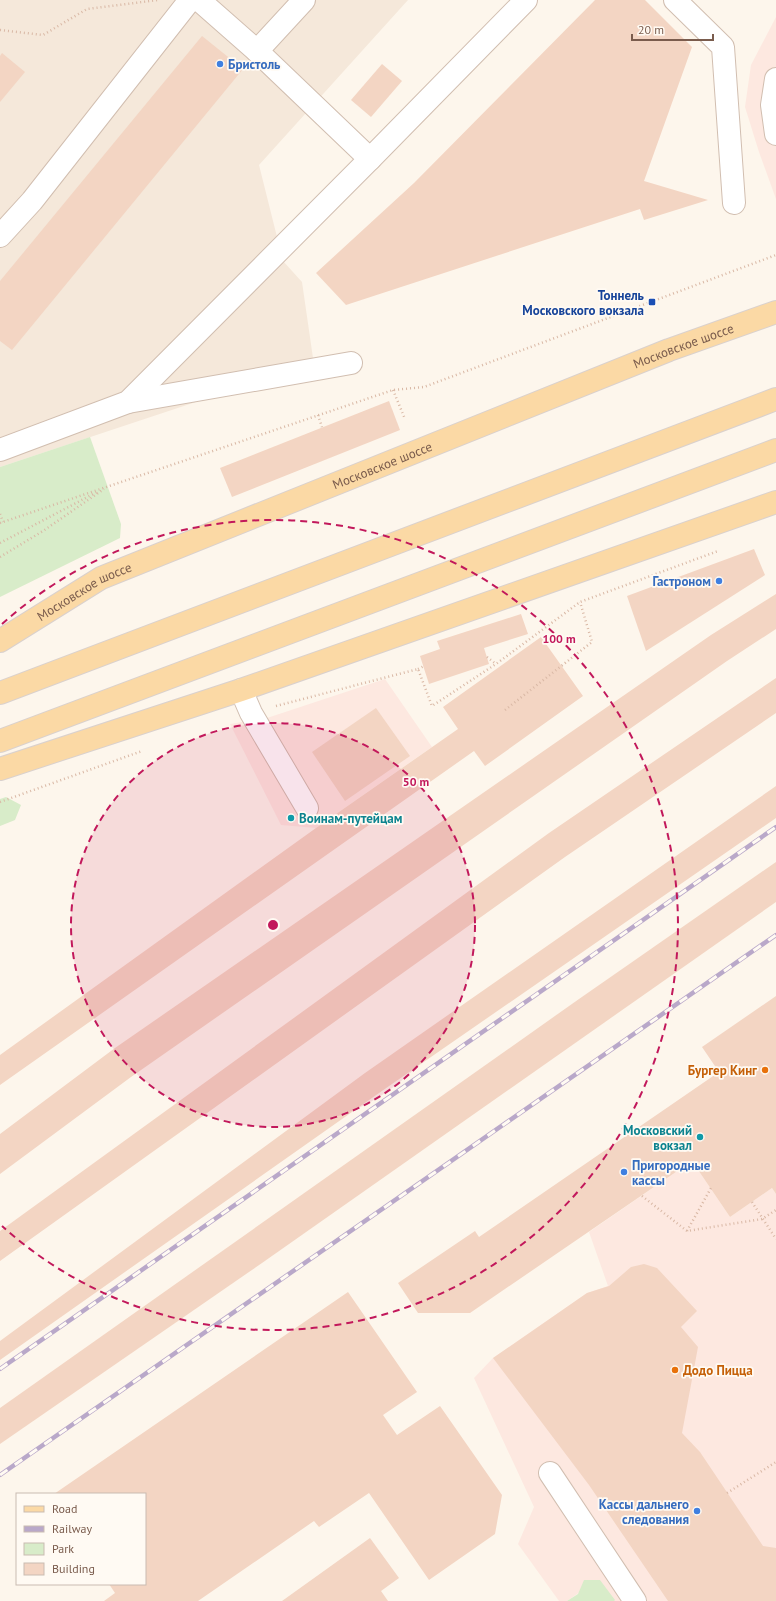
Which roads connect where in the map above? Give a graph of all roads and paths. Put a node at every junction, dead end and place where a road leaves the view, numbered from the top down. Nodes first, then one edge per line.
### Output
1 (159, 0) edge
2 (190, 0) edge
3 (199, 0) edge
4 (304, 0) edge
5 (526, 0) edge
6 (675, 0) edge
7 (0, 30) edge
8 (257, 51) junction
9 (776, 79) edge
10 (776, 134) edge
11 (370, 159) junction
12 (734, 203) dead end
13 (0, 236) edge
14 (776, 256) edge
15 (776, 312) edge
16 (351, 363) dead end
17 (393, 390) junction
18 (776, 399) edge
19 (128, 402) junction
20 (318, 415) junction
21 (405, 419) dead end
22 (322, 427) dead end
23 (0, 450) edge
24 (776, 450) edge
25 (108, 486) junction
26 (776, 502) edge
27 (0, 514) edge
28 (2, 523) edge
29 (0, 543) edge
30 (725, 548) dead end
31 (0, 557) edge
32 (580, 602) junction
33 (0, 641) edge
34 (487, 657) dead end
35 (496, 664) junction
36 (424, 666) dead end
37 (418, 668) junction
38 (241, 690) junction
39 (0, 693) edge
40 (505, 710) dead end
41 (251, 713) junction
42 (0, 741) edge
43 (143, 751) dead end
44 (0, 769) edge
45 (0, 802) edge
46 (307, 808) dead end
47 (711, 1188) dead end
48 (642, 1196) dead end
49 (752, 1202) dead end
50 (776, 1210) edge
51 (762, 1219) junction
52 (687, 1231) junction
53 (776, 1239) edge
54 (776, 1462) edge
55 (550, 1473) dead end
56 (727, 1493) dead end
57 (636, 1601) edge

1 - 7 path
2 - 13 lane
3 - 8 lane
4 - 8 lane
5 - 11 lane
6 - 12 lane
8 - 11 lane
9 - 10 lane
11 - 19 lane
14 - 17 path
15 - 33 main road, Московское шоссе
16 - 19 lane
17 - 20 path
17 - 21 path
18 - 39 main road
19 - 23 lane
20 - 22 path
20 - 25 path
24 - 42 main road
25 - 28 path
25 - 29 path
25 - 31 path
26 - 38 main road
27 - 28 path
30 - 32 path
32 - 35 path
32 - 40 path
34 - 35 path
35 - 37 path
36 - 37 path
37 - 41 path
38 - 41 lane
38 - 44 main road
41 - 46 lane
43 - 45 path
47 - 52 path
48 - 52 path
49 - 51 path
50 - 51 path
51 - 52 path
51 - 53 path
54 - 56 path
55 - 57 lane

